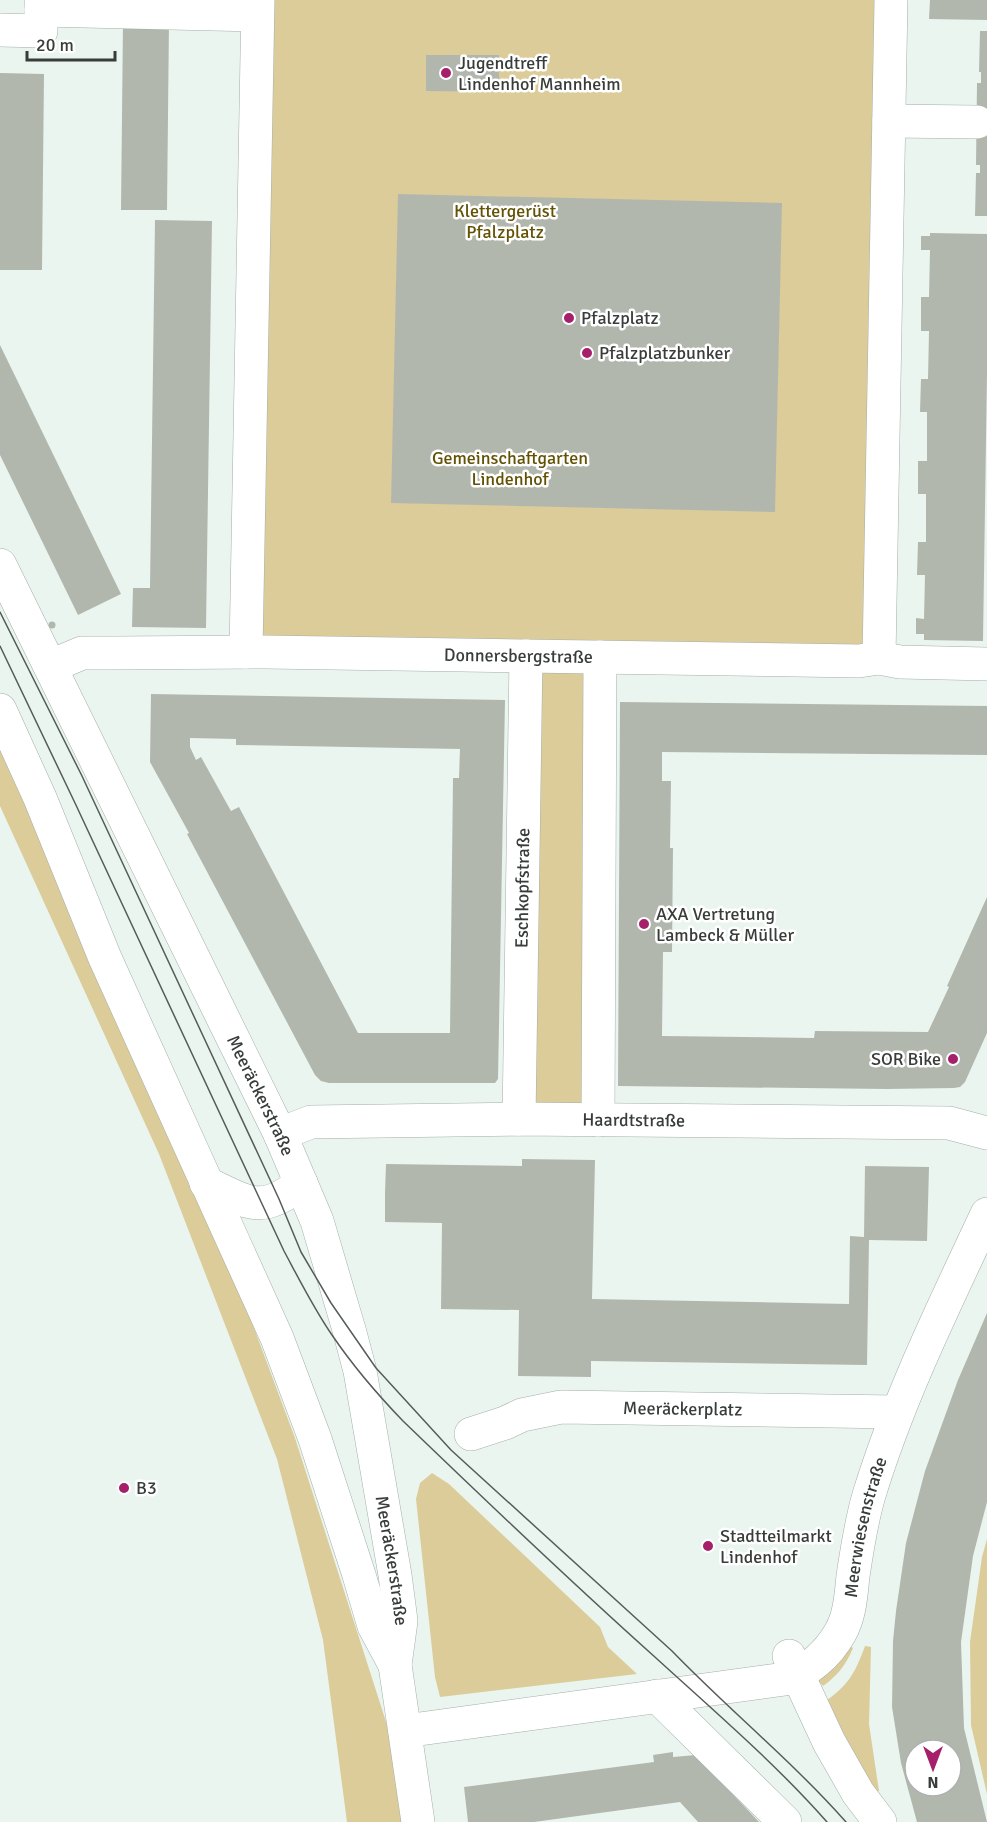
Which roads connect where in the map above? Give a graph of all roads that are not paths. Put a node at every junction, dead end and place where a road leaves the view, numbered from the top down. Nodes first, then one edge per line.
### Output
1 (891, 0) edge
2 (41, 5) edge
3 (258, 8) edge
4 (0, 30) edge
5 (889, 121) junction
6 (977, 122) dead end
7 (0, 565) edge
8 (246, 652) junction
9 (526, 656) junction
10 (600, 657) junction
11 (879, 658) junction
12 (987, 664) edge
13 (51, 666) junction
14 (0, 710) edge
15 (519, 1119) junction
16 (598, 1120) junction
17 (987, 1132) edge
18 (280, 1134) junction
19 (206, 1183) junction
20 (301, 1183) junction
21 (987, 1214) edge
22 (897, 1412) junction
23 (471, 1434) dead end
24 (394, 1665) junction
25 (794, 1666) junction
26 (657, 1696) junction
27 (405, 1731) junction
28 (418, 1822) edge
29 (785, 1822) edge
30 (880, 1822) edge

1 - 5 street
2 - 3 street
2 - 4 street
3 - 8 street
5 - 6 street
5 - 11 street
7 - 13 street, Meeräckerstraße
8 - 9 street, Donnersbergstraße
8 - 13 street, Donnersbergstraße
9 - 10 street, Donnersbergstraße
9 - 15 street, Eschkopfstraße
10 - 11 street, Donnersbergstraße
10 - 16 street
11 - 12 street, Donnersbergstraße
13 - 18 street, Meeräckerstraße
14 - 19 street, Meeräckerstraße
15 - 16 street, Haardtstraße
15 - 18 street, Haardtstraße
16 - 17 street, Haardtstraße
18 - 20 street, Meeräckerstraße
19 - 20 street
19 - 24 street, Meeräckerstraße
20 - 24 street, Meeräckerstraße
21 - 22 street, Meerwiesenstraße
22 - 23 street, Meeräckerplatz
22 - 25 street, Meerwiesenstraße
24 - 27 street, Meeräckerstraße
25 - 26 street
25 - 30 street
26 - 27 street
26 - 29 street
27 - 28 street, Meeräckerstraße

